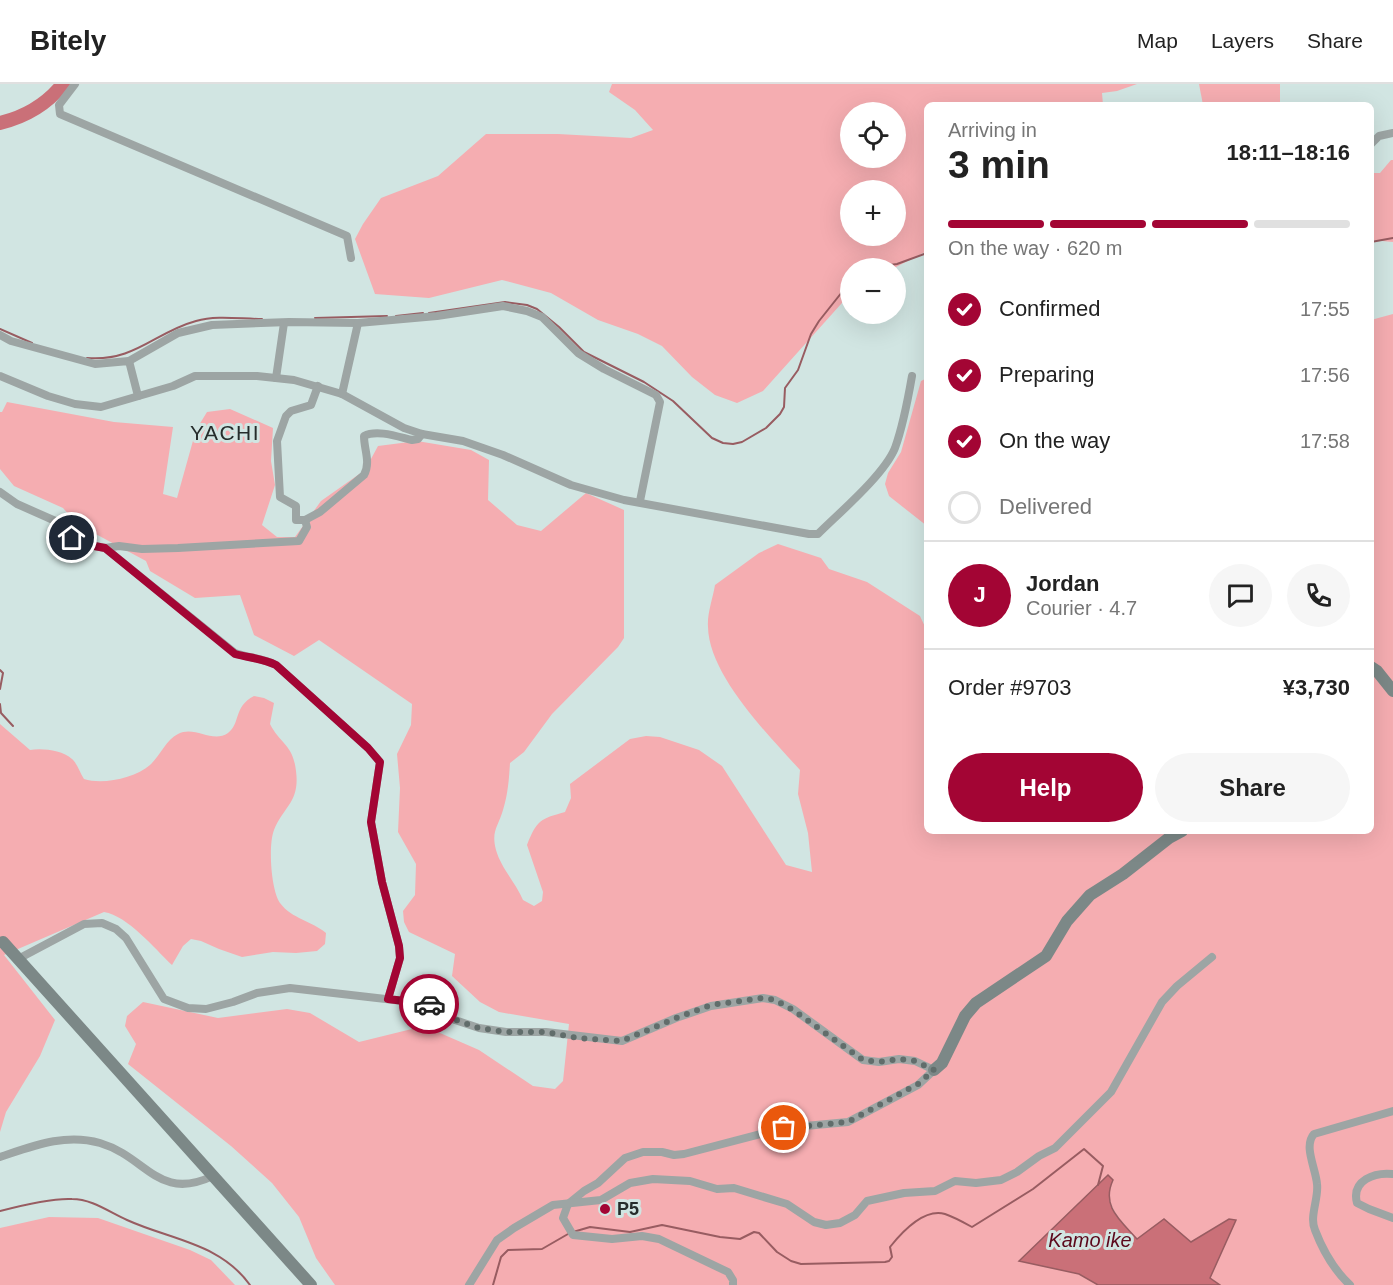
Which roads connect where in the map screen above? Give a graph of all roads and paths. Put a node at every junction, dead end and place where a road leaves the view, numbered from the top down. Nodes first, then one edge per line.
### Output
1 (75, 84) edge
2 (1393, 134) edge
3 (1374, 141) edge
4 (351, 258) dead end
5 (284, 323) junction
6 (358, 323) junction
7 (0, 335) edge
8 (129, 360) junction
9 (0, 376) edge
10 (912, 376) dead end
11 (276, 378) junction
12 (318, 386) junction
13 (342, 394) junction
14 (138, 396) junction
15 (422, 434) junction
16 (0, 492) edge
17 (640, 501) junction
18 (305, 520) junction
19 (105, 548) junction
20 (1374, 669) edge
21 (1393, 691) edge
22 (1176, 834) edge
23 (2, 940) edge
24 (1212, 957) dead end
25 (18, 958) junction
26 (388, 999) junction
27 (934, 1070) junction
28 (1393, 1111) edge
29 (0, 1156) edge
30 (1393, 1174) edge
31 (213, 1176) junction
32 (568, 1204) junction
33 (1393, 1218) edge
34 (311, 1285) edge
35 (469, 1285) edge
36 (733, 1285) edge
37 (1350, 1285) edge

1 - 4 street
2 - 3 street
5 - 6 street
5 - 8 street
5 - 11 street
6 - 13 street
6 - 17 street
7 - 8 street
8 - 14 street
9 - 14 street
10 - 17 street
11 - 12 street
11 - 14 street
12 - 13 street
12 - 18 street
13 - 15 street
15 - 17 street
15 - 18 street
16 - 19 street
18 - 19 street
19 - 26 street
20 - 21 street
22 - 27 street
23 - 25 street
24 - 32 street
25 - 26 street
25 - 31 street
26 - 27 street
27 - 32 street
28 - 37 street
29 - 31 street
30 - 33 street
31 - 34 street
32 - 35 street
32 - 36 street

